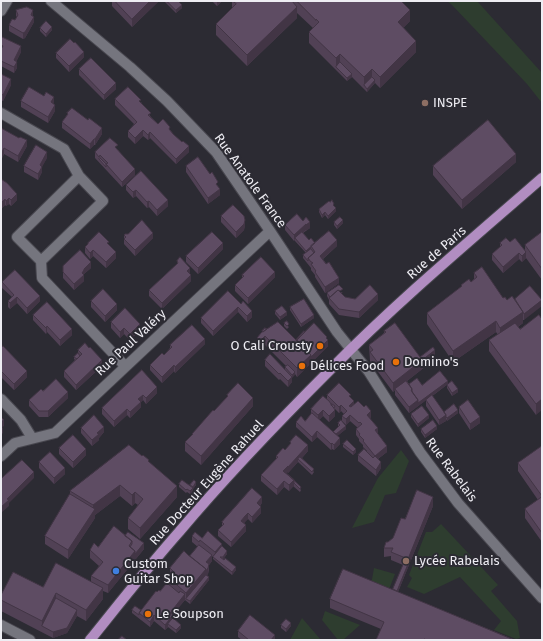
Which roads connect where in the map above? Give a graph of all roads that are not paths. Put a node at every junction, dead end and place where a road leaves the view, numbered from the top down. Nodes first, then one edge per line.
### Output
1 (7, 1) edge
2 (51, 1) edge
3 (1, 11) edge
4 (1, 113) edge
5 (79, 176) junction
6 (542, 178) edge
7 (270, 231) junction
8 (40, 261) junction
9 (351, 349) junction
10 (126, 366) junction
11 (1, 399) edge
12 (32, 438) junction
13 (1, 456) edge
14 (542, 598) edge
15 (1, 625) edge
16 (30, 640) edge
17 (90, 640) edge

1 - 3 street
2 - 7 street, Rue Anatole France
4 - 5 street
5 - 8 street
5 - 8 street
6 - 9 main road, Rue de Paris
7 - 9 street, Rue Anatole France
7 - 10 street, Rue Paul Valéry
8 - 10 street
9 - 14 street, Rue Rabelais
9 - 17 main road, Rue Docteur Eugène Rahuel
10 - 12 street, Rue Paul Valéry
11 - 12 street
12 - 13 street, Rue Paul Valéry
15 - 16 street

